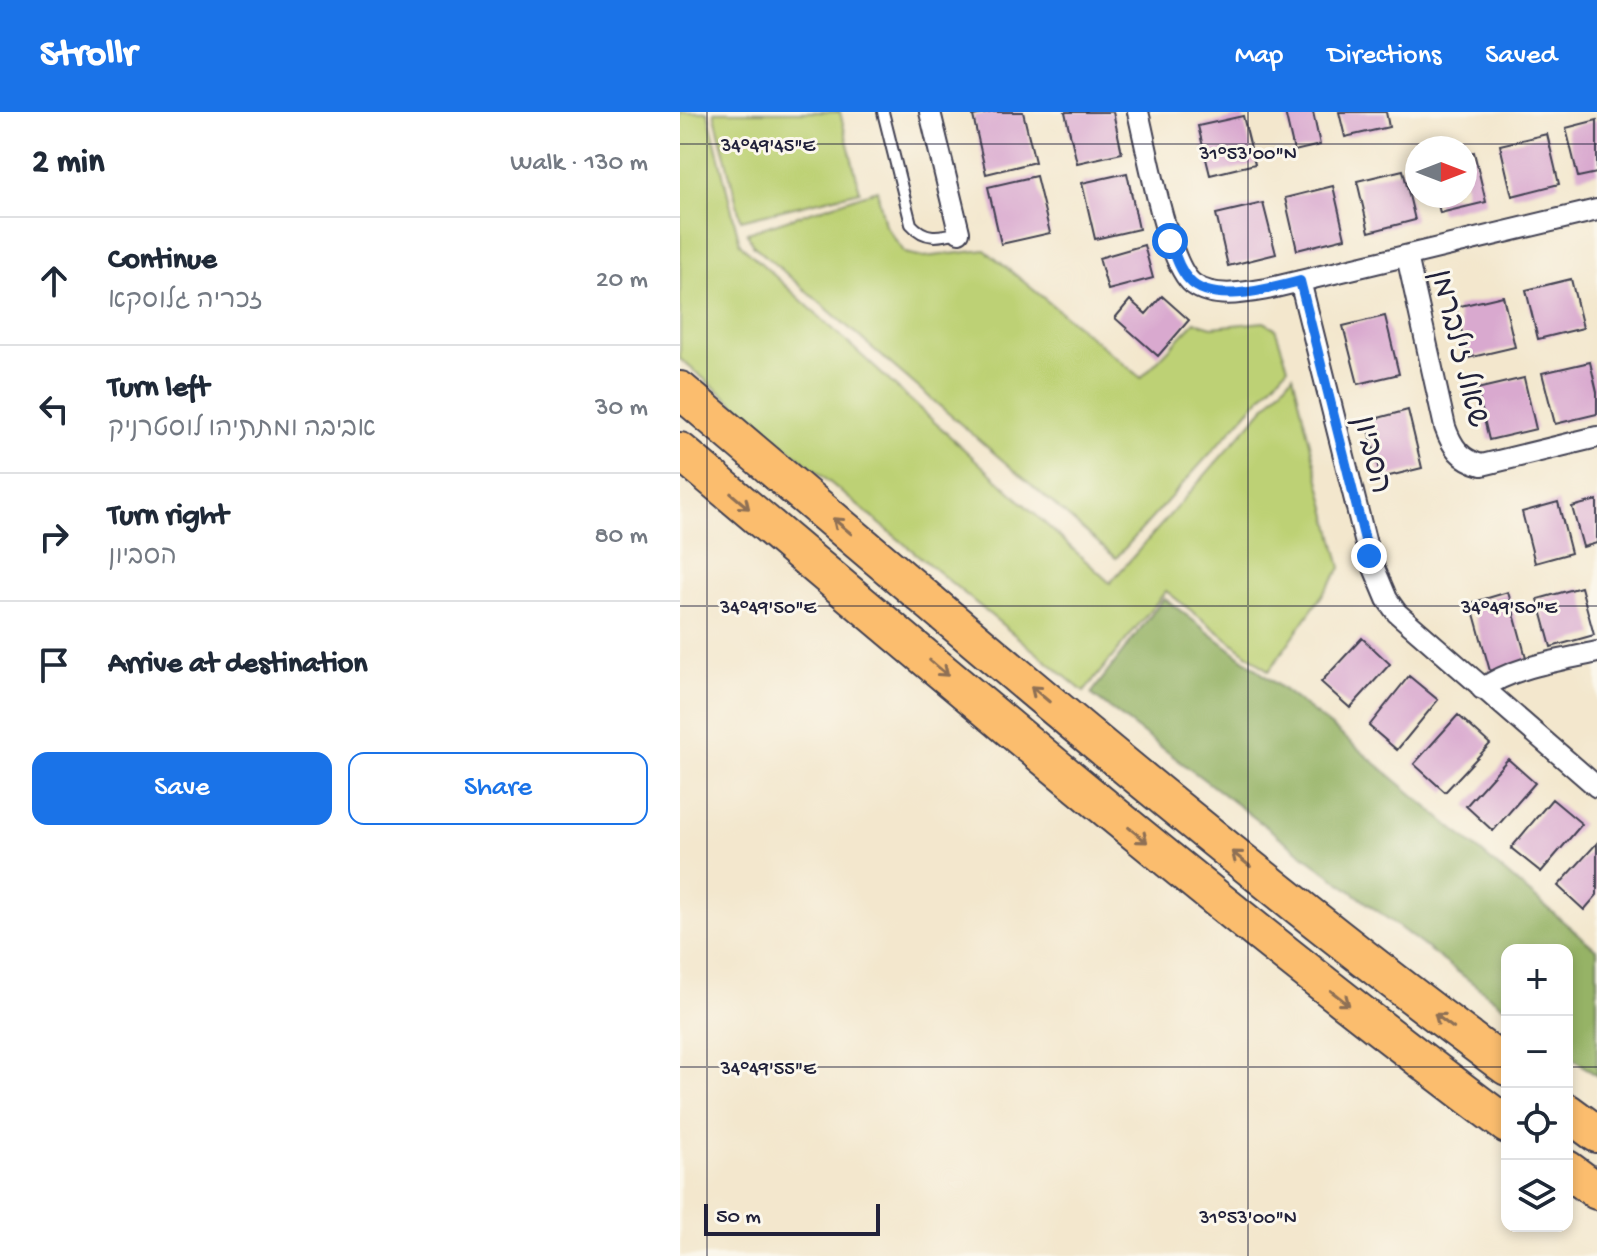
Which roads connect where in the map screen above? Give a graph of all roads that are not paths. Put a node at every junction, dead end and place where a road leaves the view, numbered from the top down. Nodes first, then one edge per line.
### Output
1 (883, 112) edge
2 (930, 112) edge
3 (1138, 112) edge
4 (1597, 210) edge
5 (959, 232) joint
6 (1407, 256) junction
7 (1300, 281) junction
8 (680, 390) edge
9 (1597, 437) edge
10 (680, 451) edge
11 (1597, 652) edge
12 (1482, 689) junction
13 (1597, 787) edge
14 (1501, 1062) edge
15 (1573, 1116) edge
16 (1501, 1120) edge
17 (1597, 1134) edge
18 (1573, 1173) edge
19 (1597, 1191) edge

1 - 5 lane
2 - 5 street
3 - 7 street
4 - 6 street
6 - 7 street
6 - 9 street, שאול זילברמן
7 - 12 street, הסביון
14 -> 8 highway
10 -> 16 highway
11 - 12 street
12 - 13 street, הסביון
15 - 17 highway
18 - 19 highway

